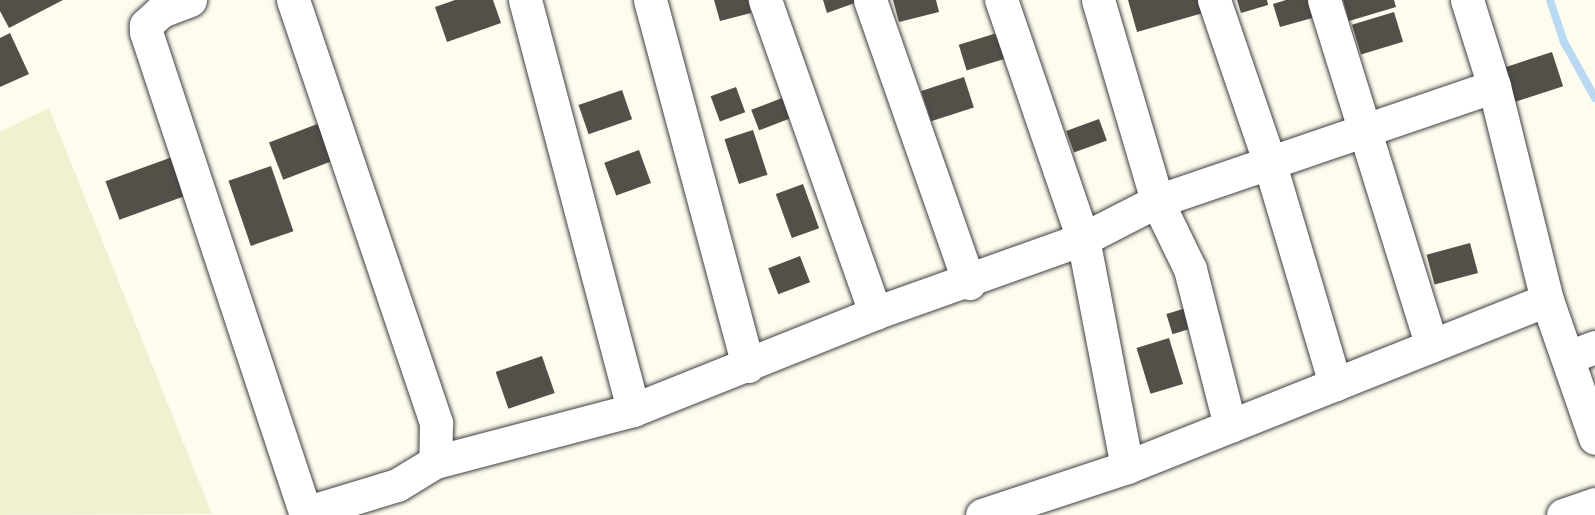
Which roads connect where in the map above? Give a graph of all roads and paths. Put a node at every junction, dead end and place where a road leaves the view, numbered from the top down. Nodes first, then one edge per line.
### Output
1 (190, 0) edge
2 (293, 0) edge
3 (525, 0) edge
4 (650, 0) edge
5 (765, 0) edge
6 (870, 0) edge
7 (1001, 0) edge
8 (1098, 0) edge
9 (1214, 0) edge
10 (1324, 0) edge
11 (1467, 0) edge
12 (1494, 86) junction
13 (1364, 129) junction
14 (1269, 161) junction
15 (1156, 201) junction
16 (1083, 239) junction
17 (969, 282) junction
18 (1547, 300) junction
19 (875, 313) junction
20 (1432, 346) junction
21 (1582, 352) edge
22 (748, 366) junction
23 (1335, 384) junction
24 (633, 410) junction
25 (1230, 426) junction
26 (1595, 438) edge
27 (435, 462) junction
28 (1127, 466) junction
29 (1595, 504) edge
30 (306, 514) edge
31 (982, 515) edge
32 (1563, 515) edge

1 - 30 street
2 - 27 street
3 - 24 street
4 - 22 street
5 - 19 street
6 - 17 street
7 - 16 street
8 - 15 street
9 - 14 street
10 - 13 street
11 - 12 street
12 - 13 street
12 - 18 street
13 - 14 street
13 - 20 street
14 - 15 street
14 - 23 street
15 - 16 street
15 - 25 street
16 - 17 street
16 - 28 street
17 - 19 street
18 - 20 street
18 - 21 street
19 - 22 street
20 - 23 street
21 - 26 street
22 - 24 street
23 - 25 street
24 - 27 street
25 - 28 street
27 - 30 street
28 - 31 street
29 - 32 street

